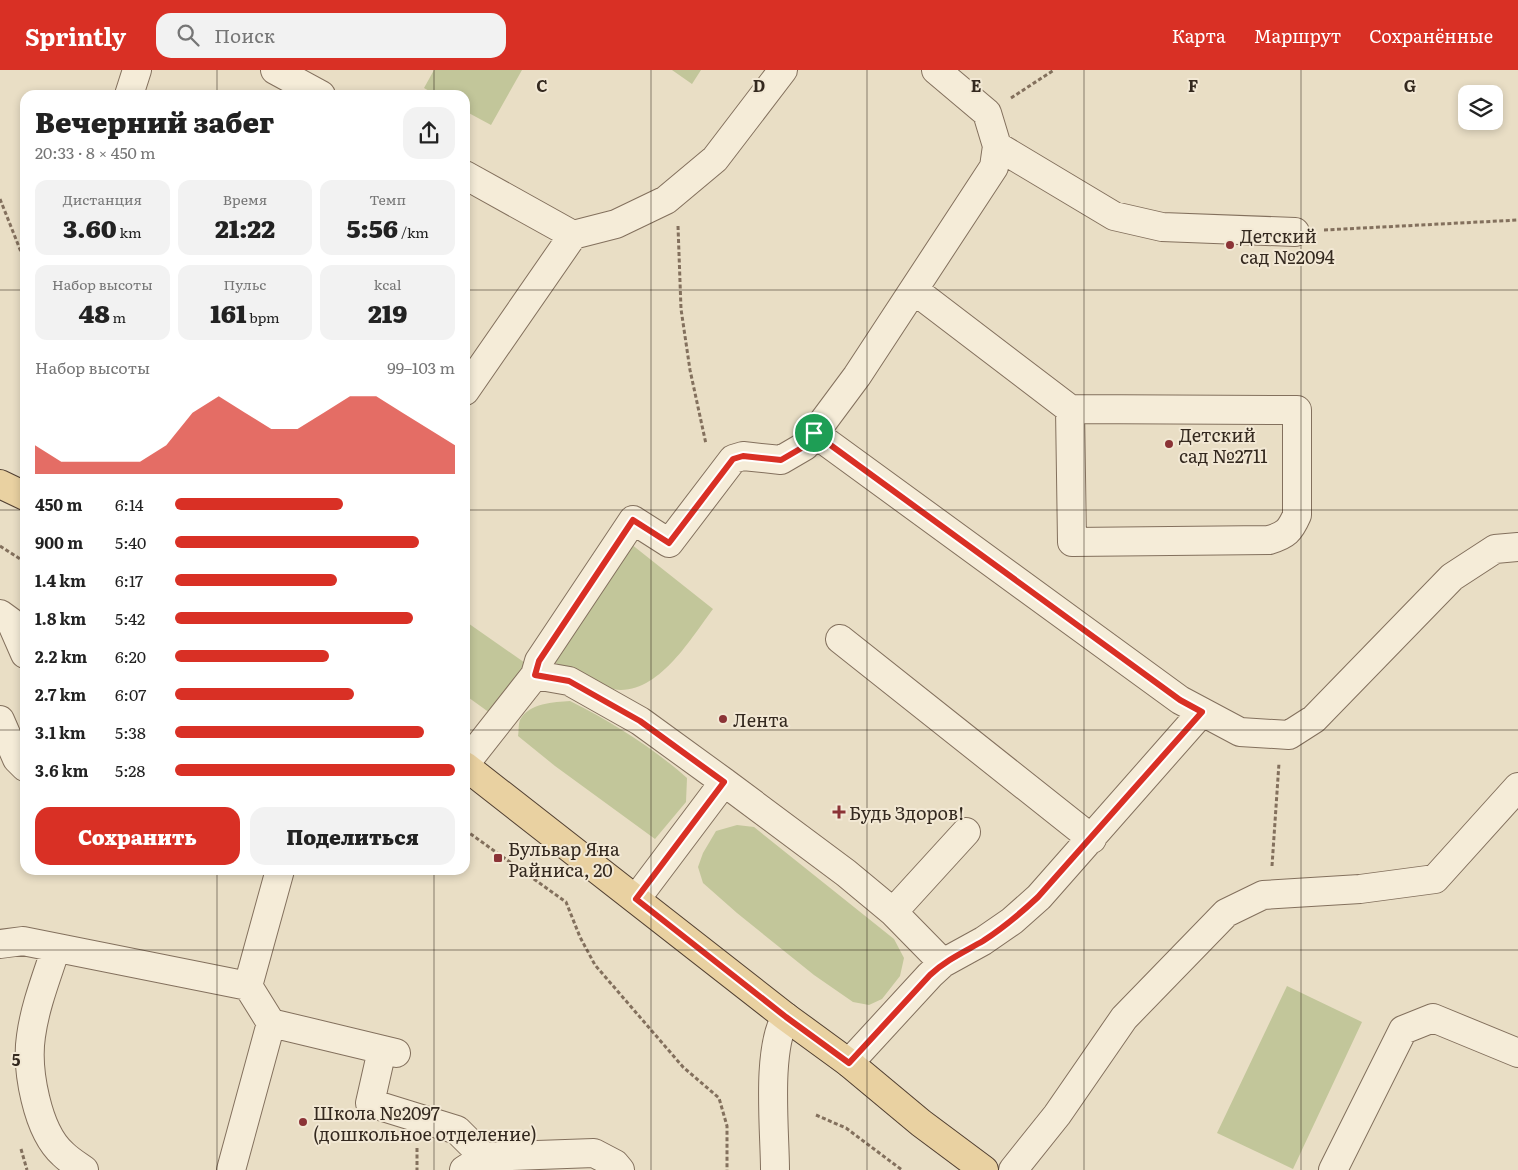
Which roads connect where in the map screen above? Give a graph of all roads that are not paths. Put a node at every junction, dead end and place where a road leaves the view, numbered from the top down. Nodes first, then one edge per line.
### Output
1 (136, 70) edge
2 (275, 70) edge
3 (783, 70) edge
4 (936, 70) edge
5 (130, 90) edge
6 (312, 90) edge
7 (998, 146) junction
8 (470, 178) edge
9 (1295, 232) road end
10 (573, 235) junction
11 (914, 290) junction
12 (470, 384) edge
13 (1070, 409) junction
14 (814, 433) junction
15 (0, 484) edge
16 (20, 494) edge
17 (1518, 547) edge
18 (0, 614) edge
19 (840, 639) dead end
20 (20, 643) edge
21 (535, 675) junction
22 (1202, 712) junction
23 (0, 720) edge
24 (470, 759) edge
25 (20, 762) edge
26 (470, 769) edge
27 (724, 782) junction
28 (1518, 787) edge
29 (966, 832) dead end
30 (1092, 838) junction
31 (279, 875) edge
32 (636, 899) junction
33 (893, 912) junction
34 (0, 944) edge
35 (56, 948) junction
36 (943, 963) junction
37 (248, 986) junction
38 (786, 1017) junction
39 (271, 1022) junction
40 (1518, 1053) edge
41 (849, 1063) junction
42 (474, 1164) edge
43 (84, 1170) edge
44 (231, 1170) edge
45 (620, 1170) edge
46 (775, 1170) edge
47 (984, 1170) edge
48 (1013, 1170) edge
49 (1333, 1170) edge

1 - 5 street
2 - 6 street
3 - 10 street
4 - 7 street
7 - 9 street
7 - 11 street
8 - 10 street
10 - 12 street
11 - 13 street
11 - 14 street
13 - 13 street
14 - 21 street
14 - 22 street
15 - 16 main road
17 - 22 street
18 - 20 street
19 - 30 street
21 - 24 street
21 - 27 street
22 - 30 street
23 - 25 street
26 - 32 main road
27 - 32 street
27 - 33 street
28 - 48 street
29 - 33 street
30 - 36 street
31 - 37 street
32 - 38 main road
33 - 36 street
34 - 35 street
35 - 37 street
35 - 43 street
36 - 41 street
37 - 39 street
38 - 41 main road
38 - 46 street
39 - 42 street
39 - 44 street
40 - 49 street
41 - 47 main road
42 - 45 street

